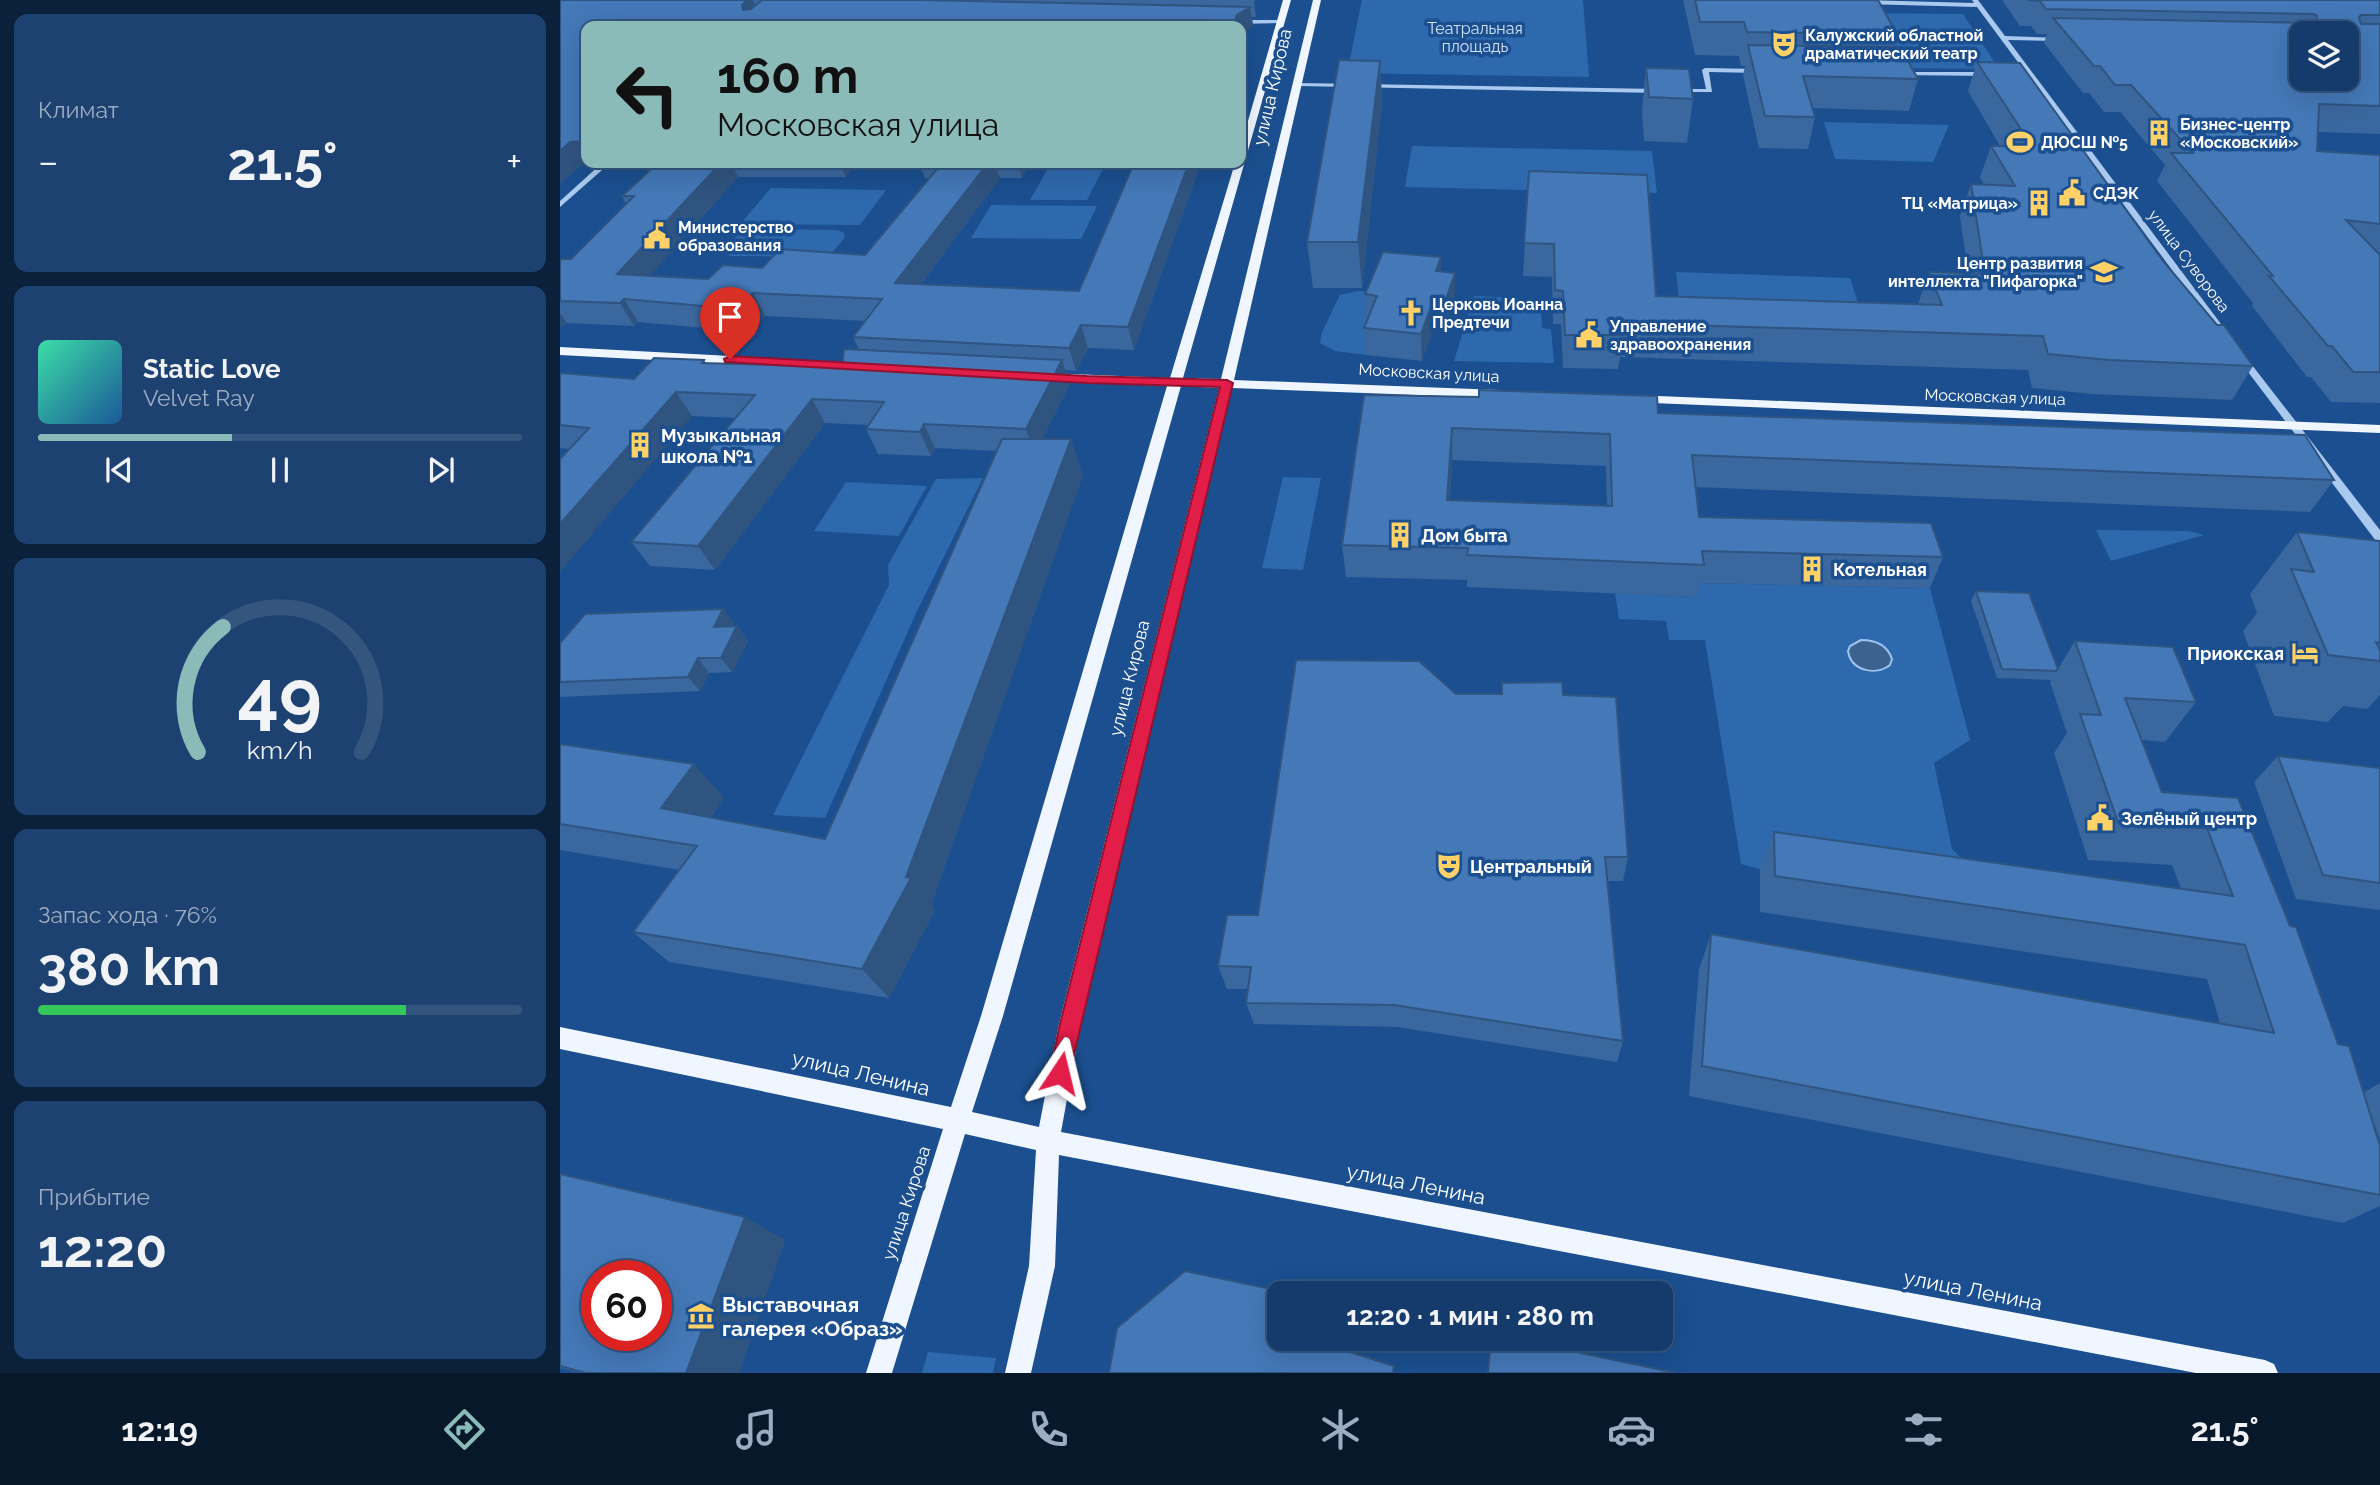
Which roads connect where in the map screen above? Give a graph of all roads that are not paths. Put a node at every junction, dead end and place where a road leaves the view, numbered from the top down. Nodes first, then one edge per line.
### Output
1 (1287, 0) edge
2 (1317, 0) edge
3 (1858, 2) edge
4 (1976, 2) edge
5 (1246, 21) edge
6 (1280, 22) junction
7 (2003, 38) junction
8 (2062, 39) edge
9 (1774, 71) edge
10 (1884, 73) edge
11 (1994, 74) edge
12 (2019, 75) edge
13 (2031, 75) junction
14 (1299, 84) junction
15 (1246, 144) edge
16 (601, 168) edge
17 (1239, 168) edge
18 (560, 205) edge
19 (560, 351) edge
20 (882, 368) edge
21 (1032, 376) edge
22 (1176, 382) junction
23 (1227, 383) junction
24 (1511, 394) edge
25 (1619, 399) edge
26 (2293, 426) junction
27 (2380, 429) edge
28 (2380, 538) edge
29 (560, 1038) edge
30 (959, 1123) junction
31 (1048, 1141) junction
32 (879, 1373) edge
33 (1018, 1373) edge
34 (2265, 1373) edge

1 - 6 main road, улица Кирова
2 - 14 main road, улица Кирова
3 - 4 street
4 - 7 street, улица Суворова
5 - 6 street
6 - 15 main road, улица Кирова
7 - 8 street
7 - 13 street, улица Суворова
9 - 14 street
10 - 11 street
12 - 13 street
13 - 26 street, улица Суворова
14 - 23 main road, улица Кирова
16 - 18 street
17 - 22 main road, улица Кирова
19 - 20 main road
21 - 22 main road, Московская улица
22 - 23 main road, Московская улица
22 - 30 main road, улица Кирова
23 - 24 main road, Московская улица
23 - 31 main road, улица Кирова
25 - 26 main road, Московская улица
26 - 27 main road, Московская улица
26 - 28 street, улица Суворова
29 - 30 main road, улица Ленина
30 - 31 main road, улица Ленина
30 - 32 main road, улица Кирова
31 - 33 main road, улица Кирова
31 - 34 main road, улица Ленина

